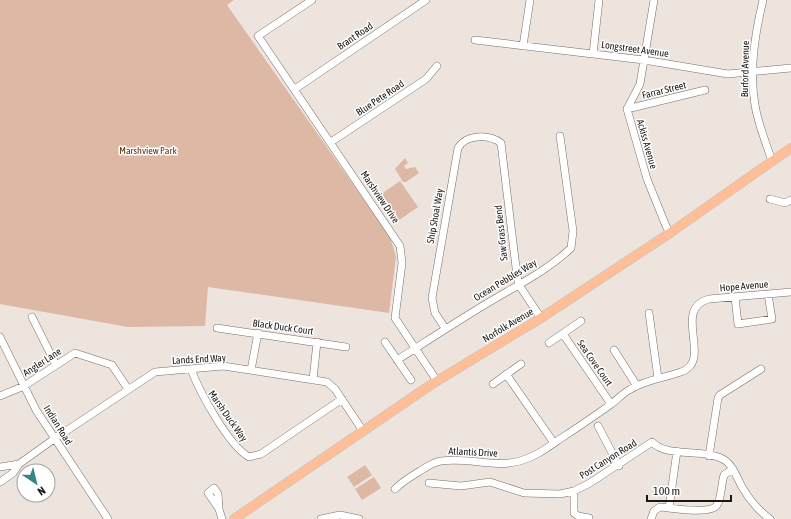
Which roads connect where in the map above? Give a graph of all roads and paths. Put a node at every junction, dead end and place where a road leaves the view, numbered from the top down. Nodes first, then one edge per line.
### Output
1 (312, 0) edge
2 (426, 0) edge
3 (530, 0) edge
4 (599, 0) edge
5 (654, 0) edge
6 (763, 0) edge
7 (475, 40) dead end
8 (523, 46) junction
9 (592, 54) junction
10 (644, 60) junction
11 (437, 66) dead end
12 (791, 68) edge
13 (753, 72) junction
14 (295, 89) junction
15 (705, 90) dead end
16 (627, 110) junction
17 (560, 136) dead end
18 (497, 140) joint
19 (331, 142) junction
20 (791, 148) edge
21 (772, 161) junction
22 (770, 199) dead end
23 (791, 200) edge
24 (670, 233) junction
25 (519, 285) junction
26 (791, 292) edge
27 (768, 294) junction
28 (735, 297) junction
29 (649, 312) dead end
30 (32, 317) dead end
31 (541, 318) junction
32 (581, 322) dead end
33 (217, 328) dead end
34 (445, 328) junction
35 (258, 334) junction
36 (563, 334) junction
37 (0, 337) edge
38 (317, 342) junction
39 (385, 342) dead end
40 (549, 343) dead end
41 (346, 347) dead end
42 (415, 348) junction
43 (614, 350) dead end
44 (397, 360) junction
45 (521, 364) dead end
46 (56, 365) junction
47 (689, 368) joint
48 (190, 369) junction
49 (761, 369) dead end
50 (252, 370) junction
51 (506, 374) junction
52 (658, 378) junction
53 (313, 380) junction
54 (411, 380) dead end
55 (438, 381) junction
56 (493, 384) dead end
57 (24, 386) junction
58 (637, 386) junction
59 (128, 389) junction
60 (0, 396) edge
61 (342, 399) junction
62 (611, 404) junction
63 (598, 426) dead end
64 (363, 431) junction
65 (54, 439) junction
66 (554, 443) junction
67 (677, 451) junction
68 (709, 456) junction
69 (20, 463) edge
70 (16, 464) edge
71 (618, 466) junction
72 (0, 467) edge
73 (16, 468) edge
74 (733, 469) junction
75 (0, 482) edge
76 (429, 483) dead end
77 (396, 489) dead end
78 (574, 491) junction
79 (669, 508) junction
80 (219, 509) dead end
81 (330, 518) edge
82 (589, 518) dead end
83 (108, 519) edge
84 (222, 519) edge
85 (234, 519) edge
86 (321, 519) edge
87 (359, 519) edge
88 (651, 519) edge
89 (770, 519) edge

1 - 14 street, Marshview Drive
2 - 14 street, Brant Road
3 - 8 street
4 - 9 street
5 - 10 street, Ackiss Avenue
6 - 13 street, Burford Avenue
7 - 8 street, Longstreet Avenue
8 - 9 street, Longstreet Avenue
9 - 10 street, Longstreet Avenue
10 - 13 street, Longstreet Avenue
10 - 16 street, Ackiss Avenue
11 - 19 street, Blue Pete Road
12 - 13 street, Longstreet Avenue
13 - 21 street, Burford Avenue
14 - 19 street, Marshview Drive
15 - 16 street, Farrar Street
16 - 24 street, Ackiss Avenue
17 - 25 street, Ocean Pebbles Way
18 - 25 street, Saw Grass Bend
18 - 34 street, Ship Shoal Way
19 - 42 street, Marshview Drive
20 - 21 main road, Norfolk Avenue
21 - 24 main road, Norfolk Avenue
22 - 23 street
24 - 31 main road, Norfolk Avenue
25 - 31 street, Saw Grass Bend
25 - 34 street, Ocean Pebbles Way
26 - 27 street, Hope Avenue
27 - 28 street, Hope Avenue
27 - 28 street
28 - 47 street, Hope Avenue
29 - 52 street
30 - 46 street
31 - 55 main road, Norfolk Avenue
32 - 36 street
33 - 35 street, Black Duck Court
34 - 42 street, Ocean Pebbles Way
35 - 38 street, Black Duck Court
35 - 50 street
36 - 40 street
36 - 62 street, Sea Cove Court
37 - 57 street, Indian Road
38 - 41 street, Black Duck Court
38 - 53 street
39 - 44 street
42 - 44 street, Ocean Pebbles Way
42 - 55 street, Marshview Drive
43 - 58 street
44 - 54 street
45 - 51 street
46 - 57 street, Angler Lane
46 - 59 street, Angler Lane
47 - 52 street, Atlantis Drive
48 - 50 street, Lands End Way
48 - 59 street, Lands End Way
48 - 61 street, Marsh Duck Way
49 - 68 street
50 - 53 street, Lands End Way
51 - 56 street
51 - 66 street
52 - 58 street, Atlantis Drive
53 - 61 street, Lands End Way
55 - 64 main road, Norfolk Avenue
57 - 60 street, Angler Lane
57 - 65 street, Indian Road
58 - 62 street, Atlantis Drive
59 - 65 street, Lands End Way
61 - 64 street, Lands End Way
62 - 66 street, Atlantis Drive
63 - 71 street
64 - 85 main road, Norfolk Avenue
65 - 69 street, Lands End Way
65 - 83 street, Indian Road
66 - 77 street, Atlantis Drive
67 - 68 street
67 - 71 street, Post Canyon Road
67 - 79 street
68 - 74 street
70 - 72 street
71 - 78 street, Post Canyon Road
73 - 75 street, Lands End Way
74 - 79 street
74 - 89 street
76 - 78 street, Post Canyon Road
78 - 82 street
79 - 88 street
80 - 84 street
81 - 86 street
81 - 87 street

